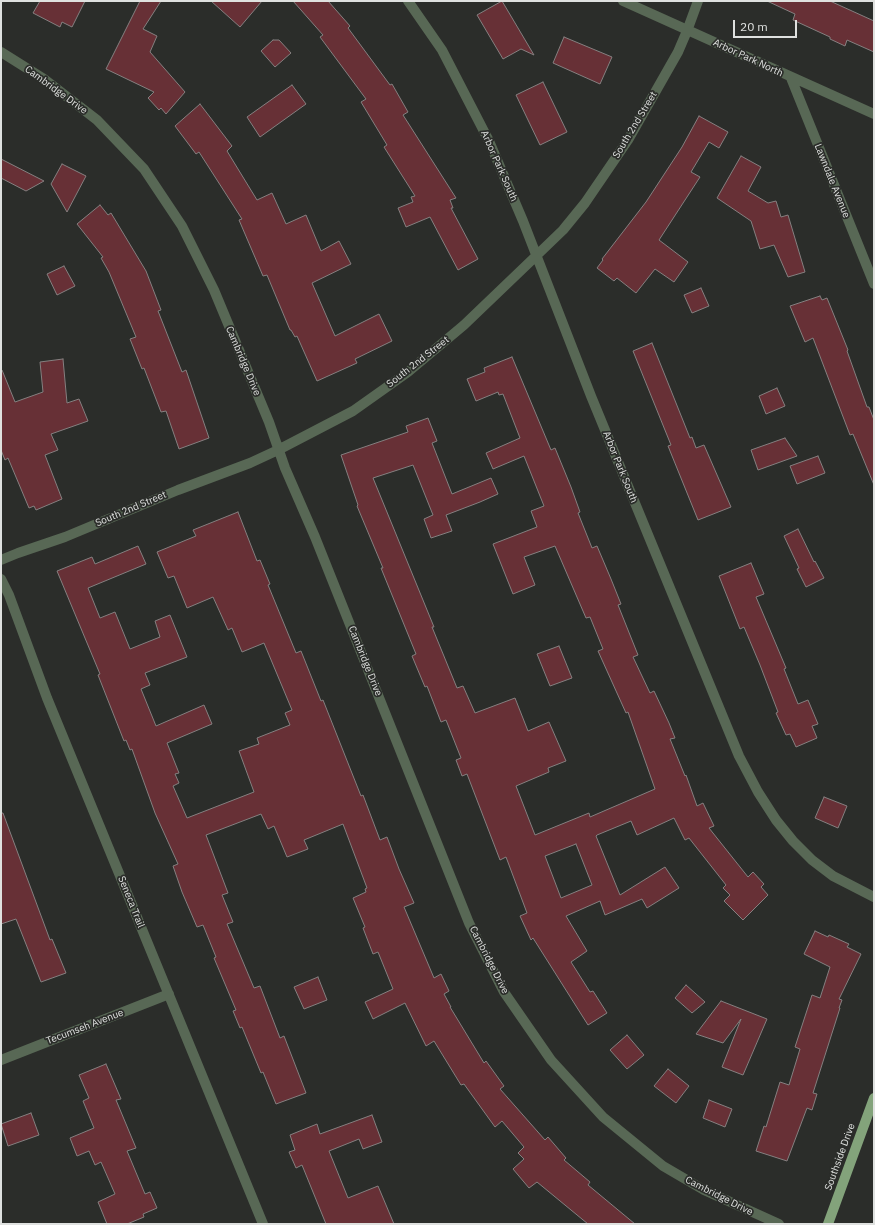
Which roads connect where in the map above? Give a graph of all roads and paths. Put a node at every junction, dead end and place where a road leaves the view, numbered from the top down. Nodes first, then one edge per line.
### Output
1 (408, 1) edge
2 (623, 1) edge
3 (698, 1) edge
4 (687, 30) junction
5 (1, 52) edge
6 (792, 78) junction
7 (874, 114) edge
8 (536, 256) junction
9 (874, 284) edge
10 (278, 450) junction
11 (1, 560) edge
12 (1, 579) edge
13 (874, 898) edge
14 (169, 994) junction
15 (1, 1060) edge
16 (874, 1098) edge
17 (263, 1224) edge
18 (779, 1224) edge
19 (828, 1224) edge

1 - 8 street, Arbor Park South
2 - 4 street, Arbor Park North
3 - 4 street, South 2nd Street
4 - 6 street, Arbor Park North
4 - 8 street, South 2nd Street
5 - 10 street, Cambridge Drive
6 - 7 street, Arbor Park North
6 - 9 street, Lawndale Avenue
8 - 10 street, South 2nd Street
8 - 13 street, Arbor Park South
10 - 11 street, South 2nd Street
10 - 18 street, Cambridge Drive
12 - 14 street, Seneca Trail
14 - 15 street, Tecumseh Avenue
14 - 17 street, Seneca Trail
16 - 19 main road, Southside Drive

